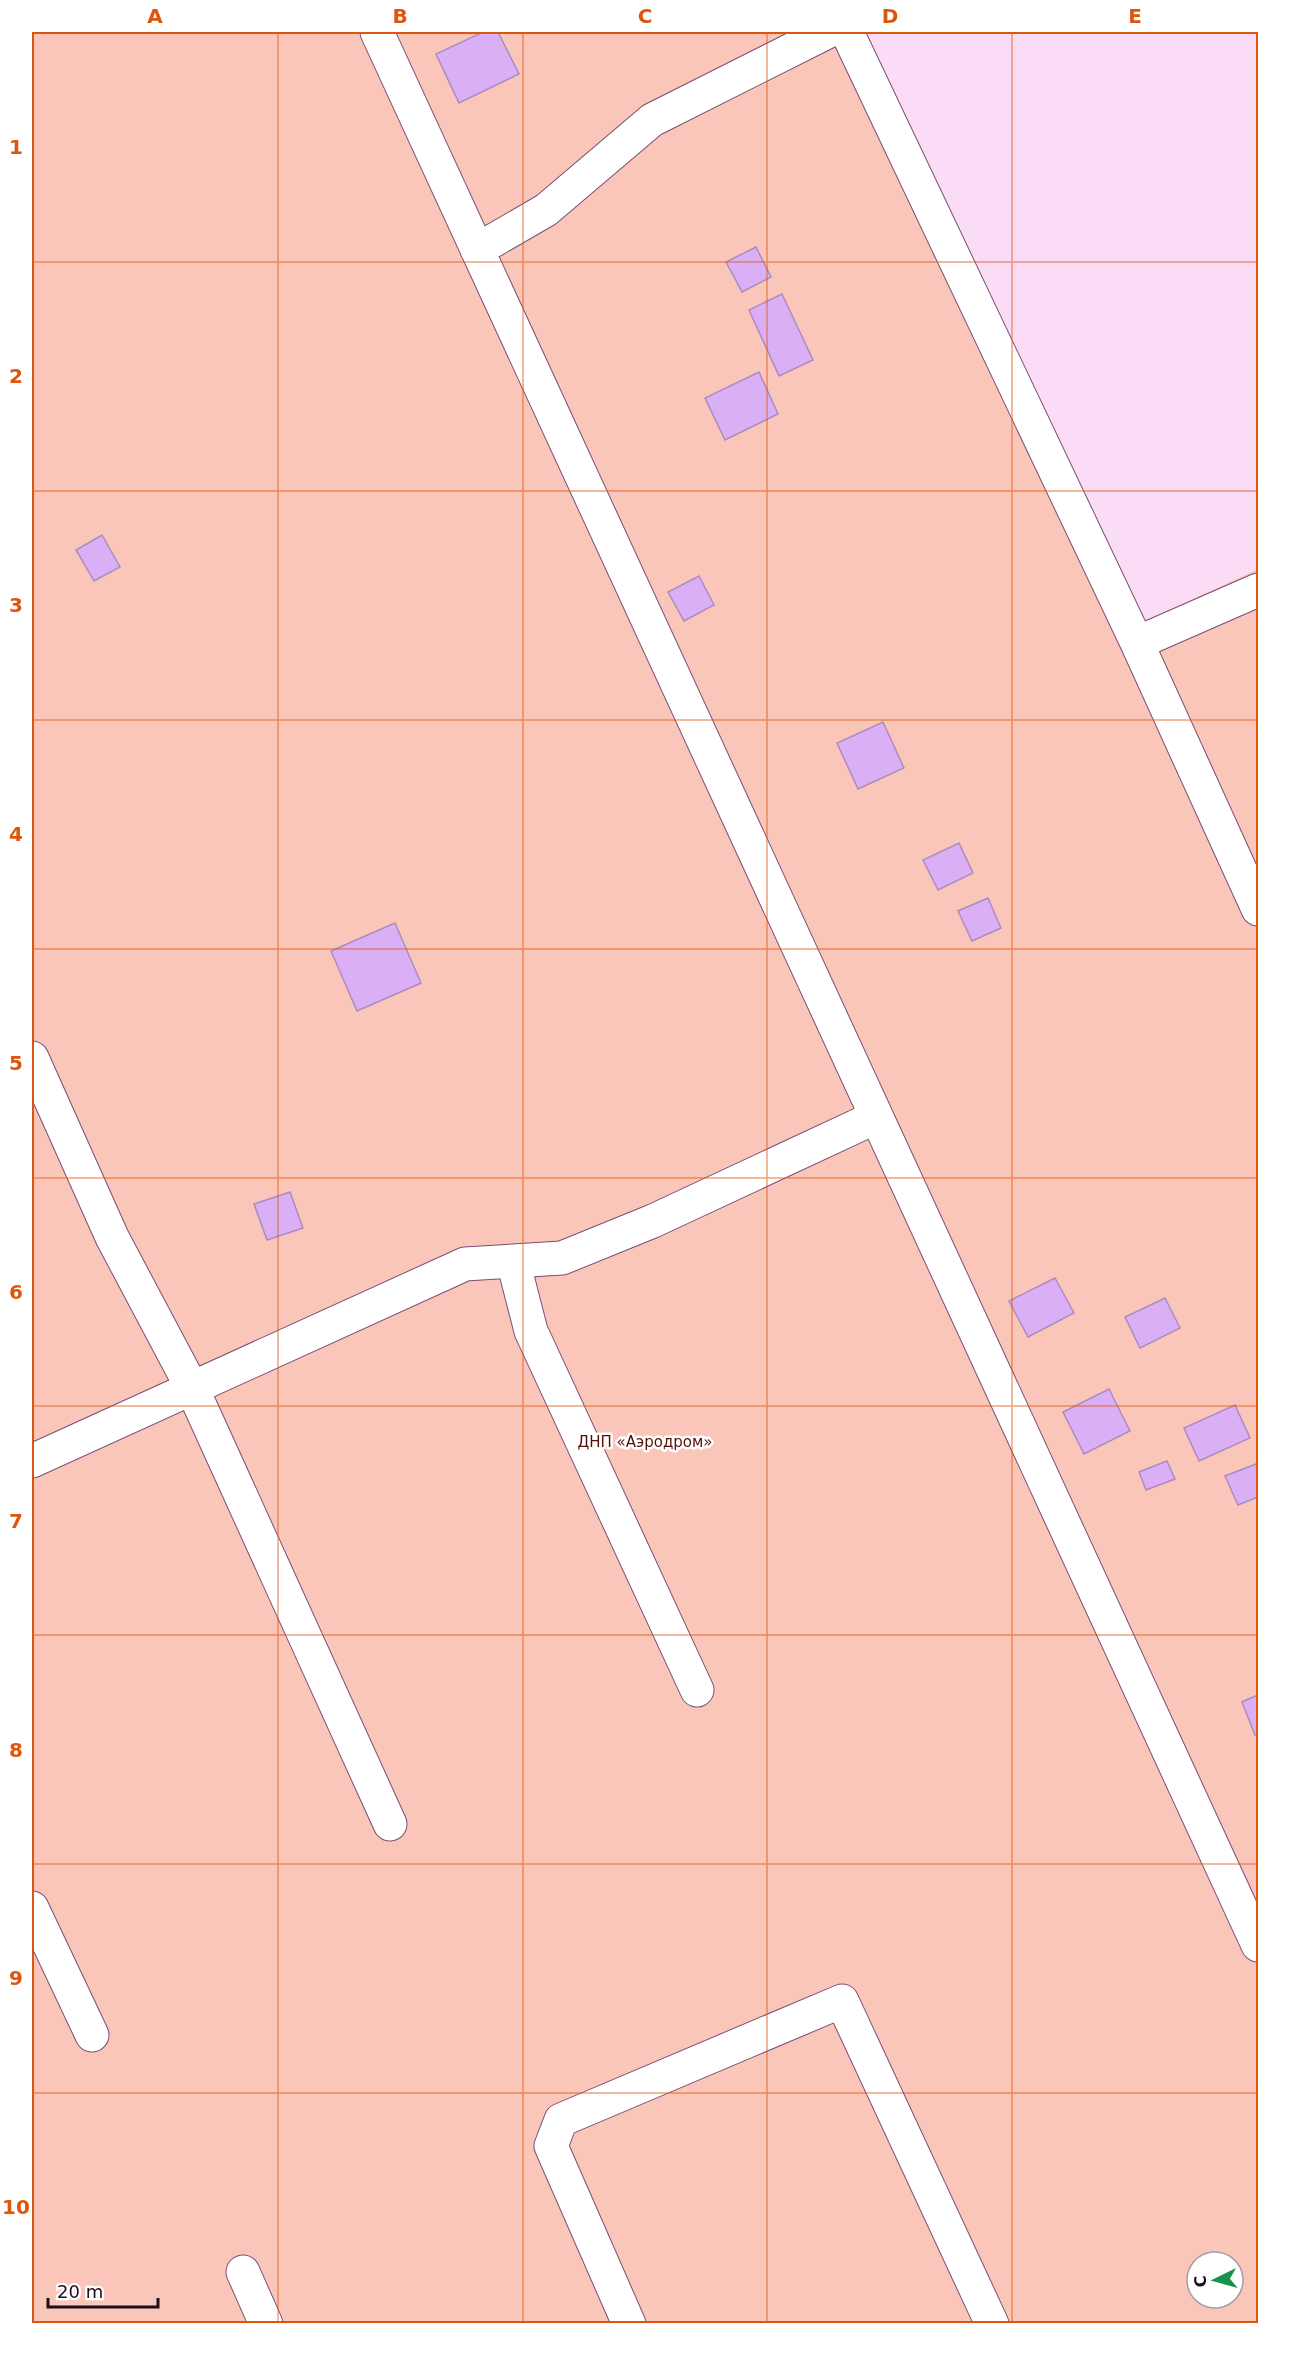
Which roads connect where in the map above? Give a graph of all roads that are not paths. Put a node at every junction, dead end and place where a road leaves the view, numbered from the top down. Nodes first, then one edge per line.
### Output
1 (377, 32) edge
2 (827, 32) edge
3 (847, 32) edge
4 (477, 250) junction
5 (1258, 590) edge
6 (1137, 643) junction
7 (1258, 909) edge
8 (32, 1058) edge
9 (876, 1117) junction
10 (513, 1261) junction
11 (192, 1388) junction
12 (32, 1461) edge
13 (698, 1690) dead end
14 (390, 1824) dead end
15 (32, 1908) edge
16 (1258, 1945) edge
17 (92, 2036) dead end
18 (243, 2272) dead end
19 (266, 2324) edge
20 (629, 2324) edge
21 (992, 2324) edge

1 - 4 street
2 - 4 street
3 - 6 street
4 - 9 street
5 - 6 street
6 - 7 street
8 - 11 street
9 - 10 street
9 - 16 street
10 - 11 street
10 - 13 street
11 - 12 street
11 - 14 street
15 - 17 street
18 - 19 street
20 - 21 street

